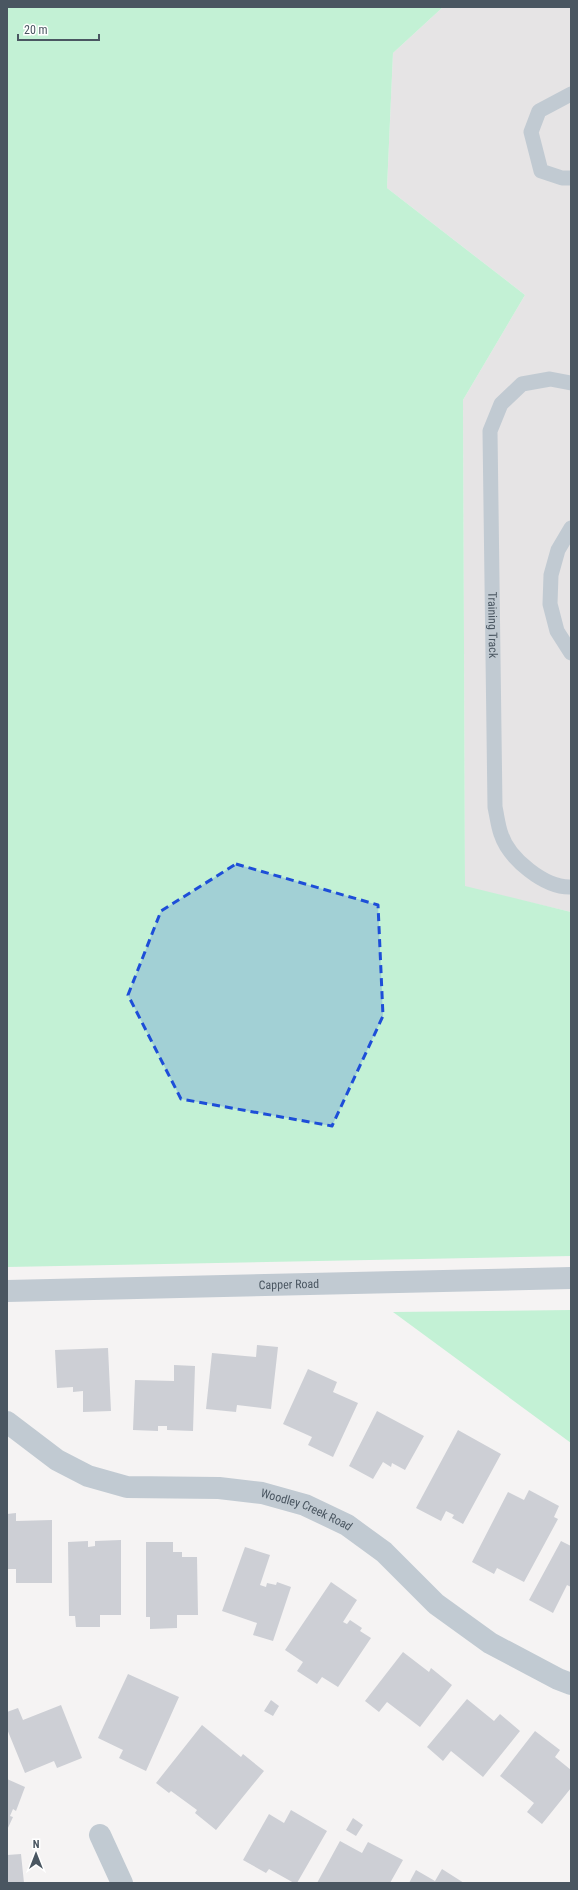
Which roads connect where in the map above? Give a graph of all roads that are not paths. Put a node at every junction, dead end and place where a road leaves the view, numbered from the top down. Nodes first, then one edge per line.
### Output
1 (571, 94) edge
2 (571, 178) edge
3 (571, 383) edge
4 (571, 528) edge
5 (571, 653) edge
6 (571, 886) edge
7 (571, 1278) edge
8 (7, 1291) edge
9 (7, 1422) edge
10 (571, 1684) edge
11 (100, 1834) dead end
12 (122, 1883) edge

1 - 2 lane
3 - 6 lane, Training Track
4 - 5 lane
7 - 8 street, Capper Road
9 - 10 street, Woodley Creek Road
11 - 12 street

